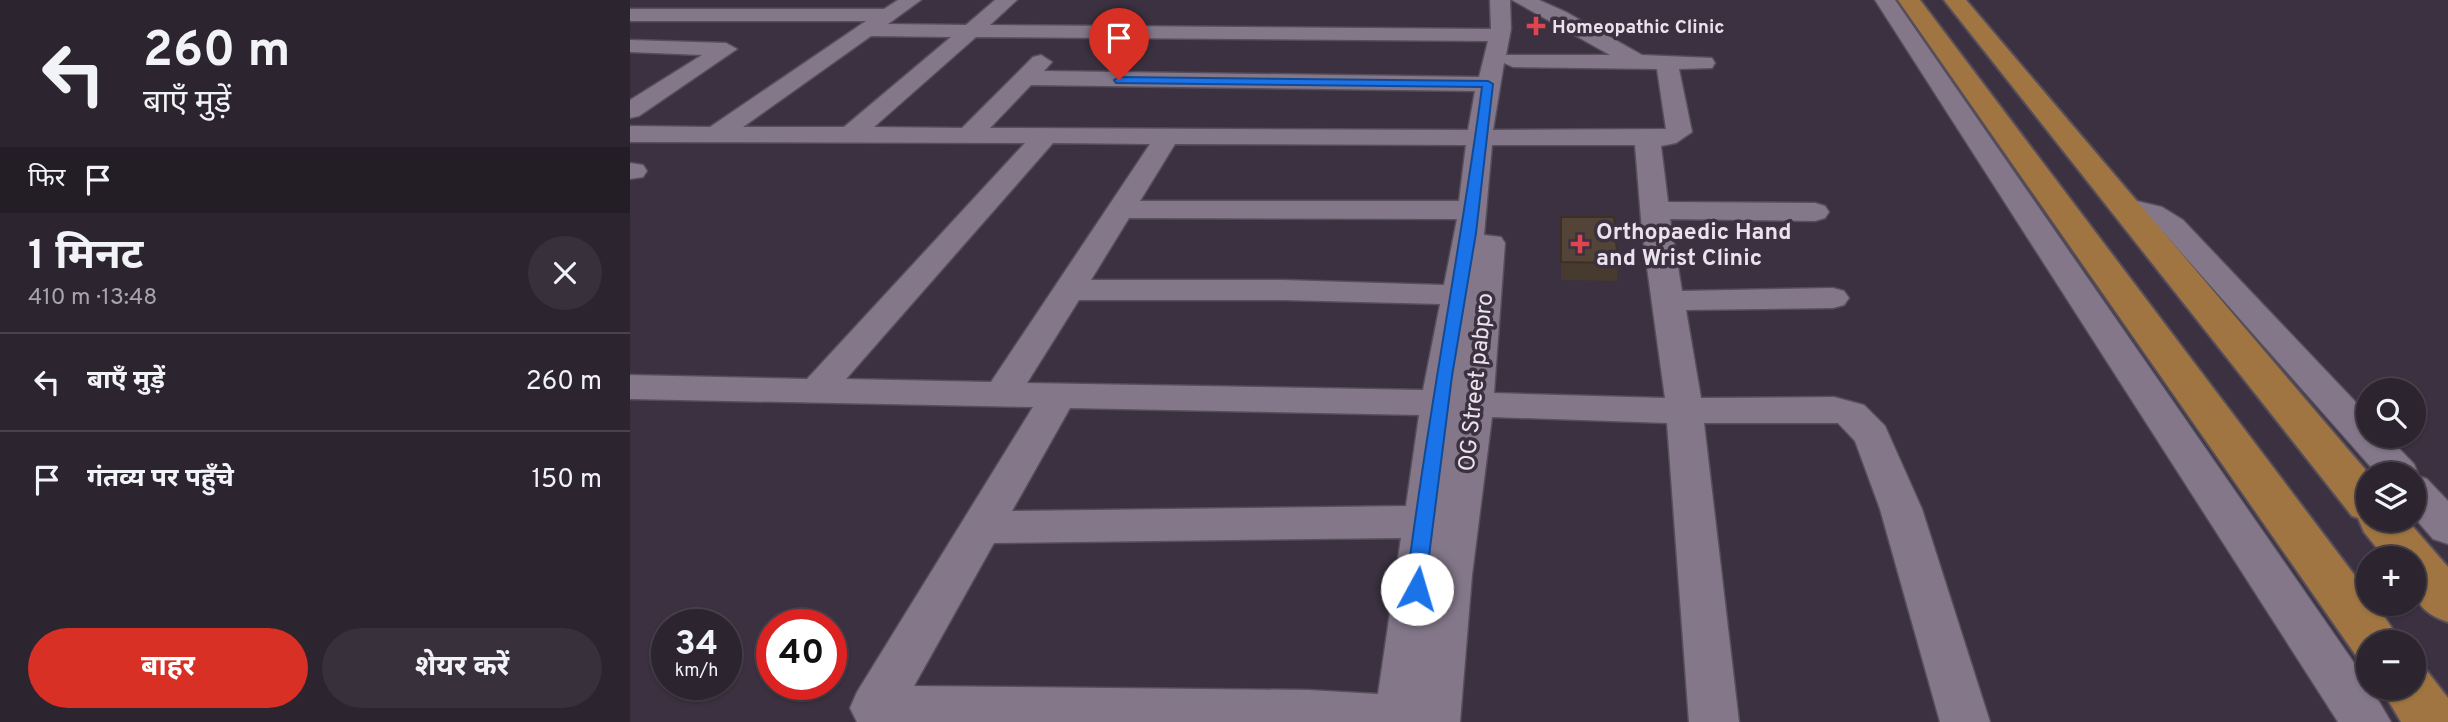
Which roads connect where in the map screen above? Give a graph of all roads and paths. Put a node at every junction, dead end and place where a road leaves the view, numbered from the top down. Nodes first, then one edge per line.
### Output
1 (911, 0) edge
2 (1007, 0) edge
3 (1500, 0) edge
4 (1519, 0) edge
5 (1885, 0) edge
6 (1909, 0) edge
7 (1955, 0) edge
8 (630, 15) edge
9 (888, 15) junction
10 (866, 30) junction
11 (971, 31) junction
12 (1076, 32) junction
13 (1506, 47) junction
14 (634, 48) edge
15 (1638, 62) junction
16 (1667, 62) junction
17 (1704, 63) dead end
18 (1025, 78) junction
19 (1488, 84) junction
20 (630, 111) edge
21 (630, 134) edge
22 (715, 135) junction
23 (849, 136) junction
24 (967, 137) junction
25 (1045, 137) junction
26 (1492, 137) junction
27 (1166, 138) junction
28 (1647, 139) junction
29 (2124, 207) junction
30 (1120, 209) junction
31 (1471, 210) junction
32 (1654, 210) junction
33 (1815, 212) dead end
34 (1067, 290) junction
35 (1459, 295) junction
36 (1833, 298) dead end
37 (1668, 301) junction
38 (630, 387) edge
39 (816, 391) junction
40 (1002, 394) junction
41 (1058, 396) junction
42 (1457, 403) junction
43 (1684, 411) junction
44 (2389, 462) edge
45 (2356, 489) edge
46 (2426, 503) edge
47 (1424, 522) junction
48 (981, 527) junction
49 (2448, 528) edge
50 (2390, 532) edge
51 (2402, 546) edge
52 (2426, 575) edge
53 (2448, 602) edge
54 (2366, 630) edge
55 (2417, 700) edge
56 (871, 715) edge
57 (1411, 721) edge
58 (1714, 722) edge
59 (1965, 722) edge
60 (2366, 722) edge
61 (2433, 722) edge

1 - 9 street
2 - 11 street
3 - 13 street, OG Street pabpro
4 - 13 street, OG Street pabpro
4 - 15 street
5 - 60 street
6 - 54 main road
7 - 29 main road
8 - 9 street
9 - 10 street
10 - 11 street
10 - 22 street
11 - 12 street
11 - 23 street
12 - 13 street
12 - 18 street
13 - 15 street
13 - 19 street, OG Street pabpro
13 - 26 street, OG Street pabpro
14 - 20 street
15 - 16 street
16 - 17 street
16 - 28 street
18 - 19 street
18 - 24 street
19 - 26 street, OG Street pabpro
21 - 22 street
22 - 23 street
23 - 24 street
24 - 25 street
25 - 27 street
25 - 39 street
26 - 27 street
26 - 28 street
26 - 31 street, OG Street pabpro
26 - 42 street, OG Street pabpro
27 - 30 street
28 - 32 street
29 - 44 street
29 - 45 main road
30 - 31 street
30 - 34 street
31 - 35 street, OG Street pabpro
32 - 33 street
32 - 37 street
34 - 35 street
34 - 40 street
35 - 42 street, OG Street pabpro
36 - 37 street
37 - 43 street
38 - 39 street
39 - 40 street
40 - 41 street
41 - 42 street
41 - 48 street
42 - 43 street
42 - 47 street, OG Street pabpro
42 - 57 street, OG Street pabpro
43 - 58 street
43 - 59 street
46 - 49 street
47 - 48 street
47 - 57 street, OG Street pabpro
48 - 56 street
50 - 51 main road
52 - 53 main road
55 - 61 main road
56 - 57 street

